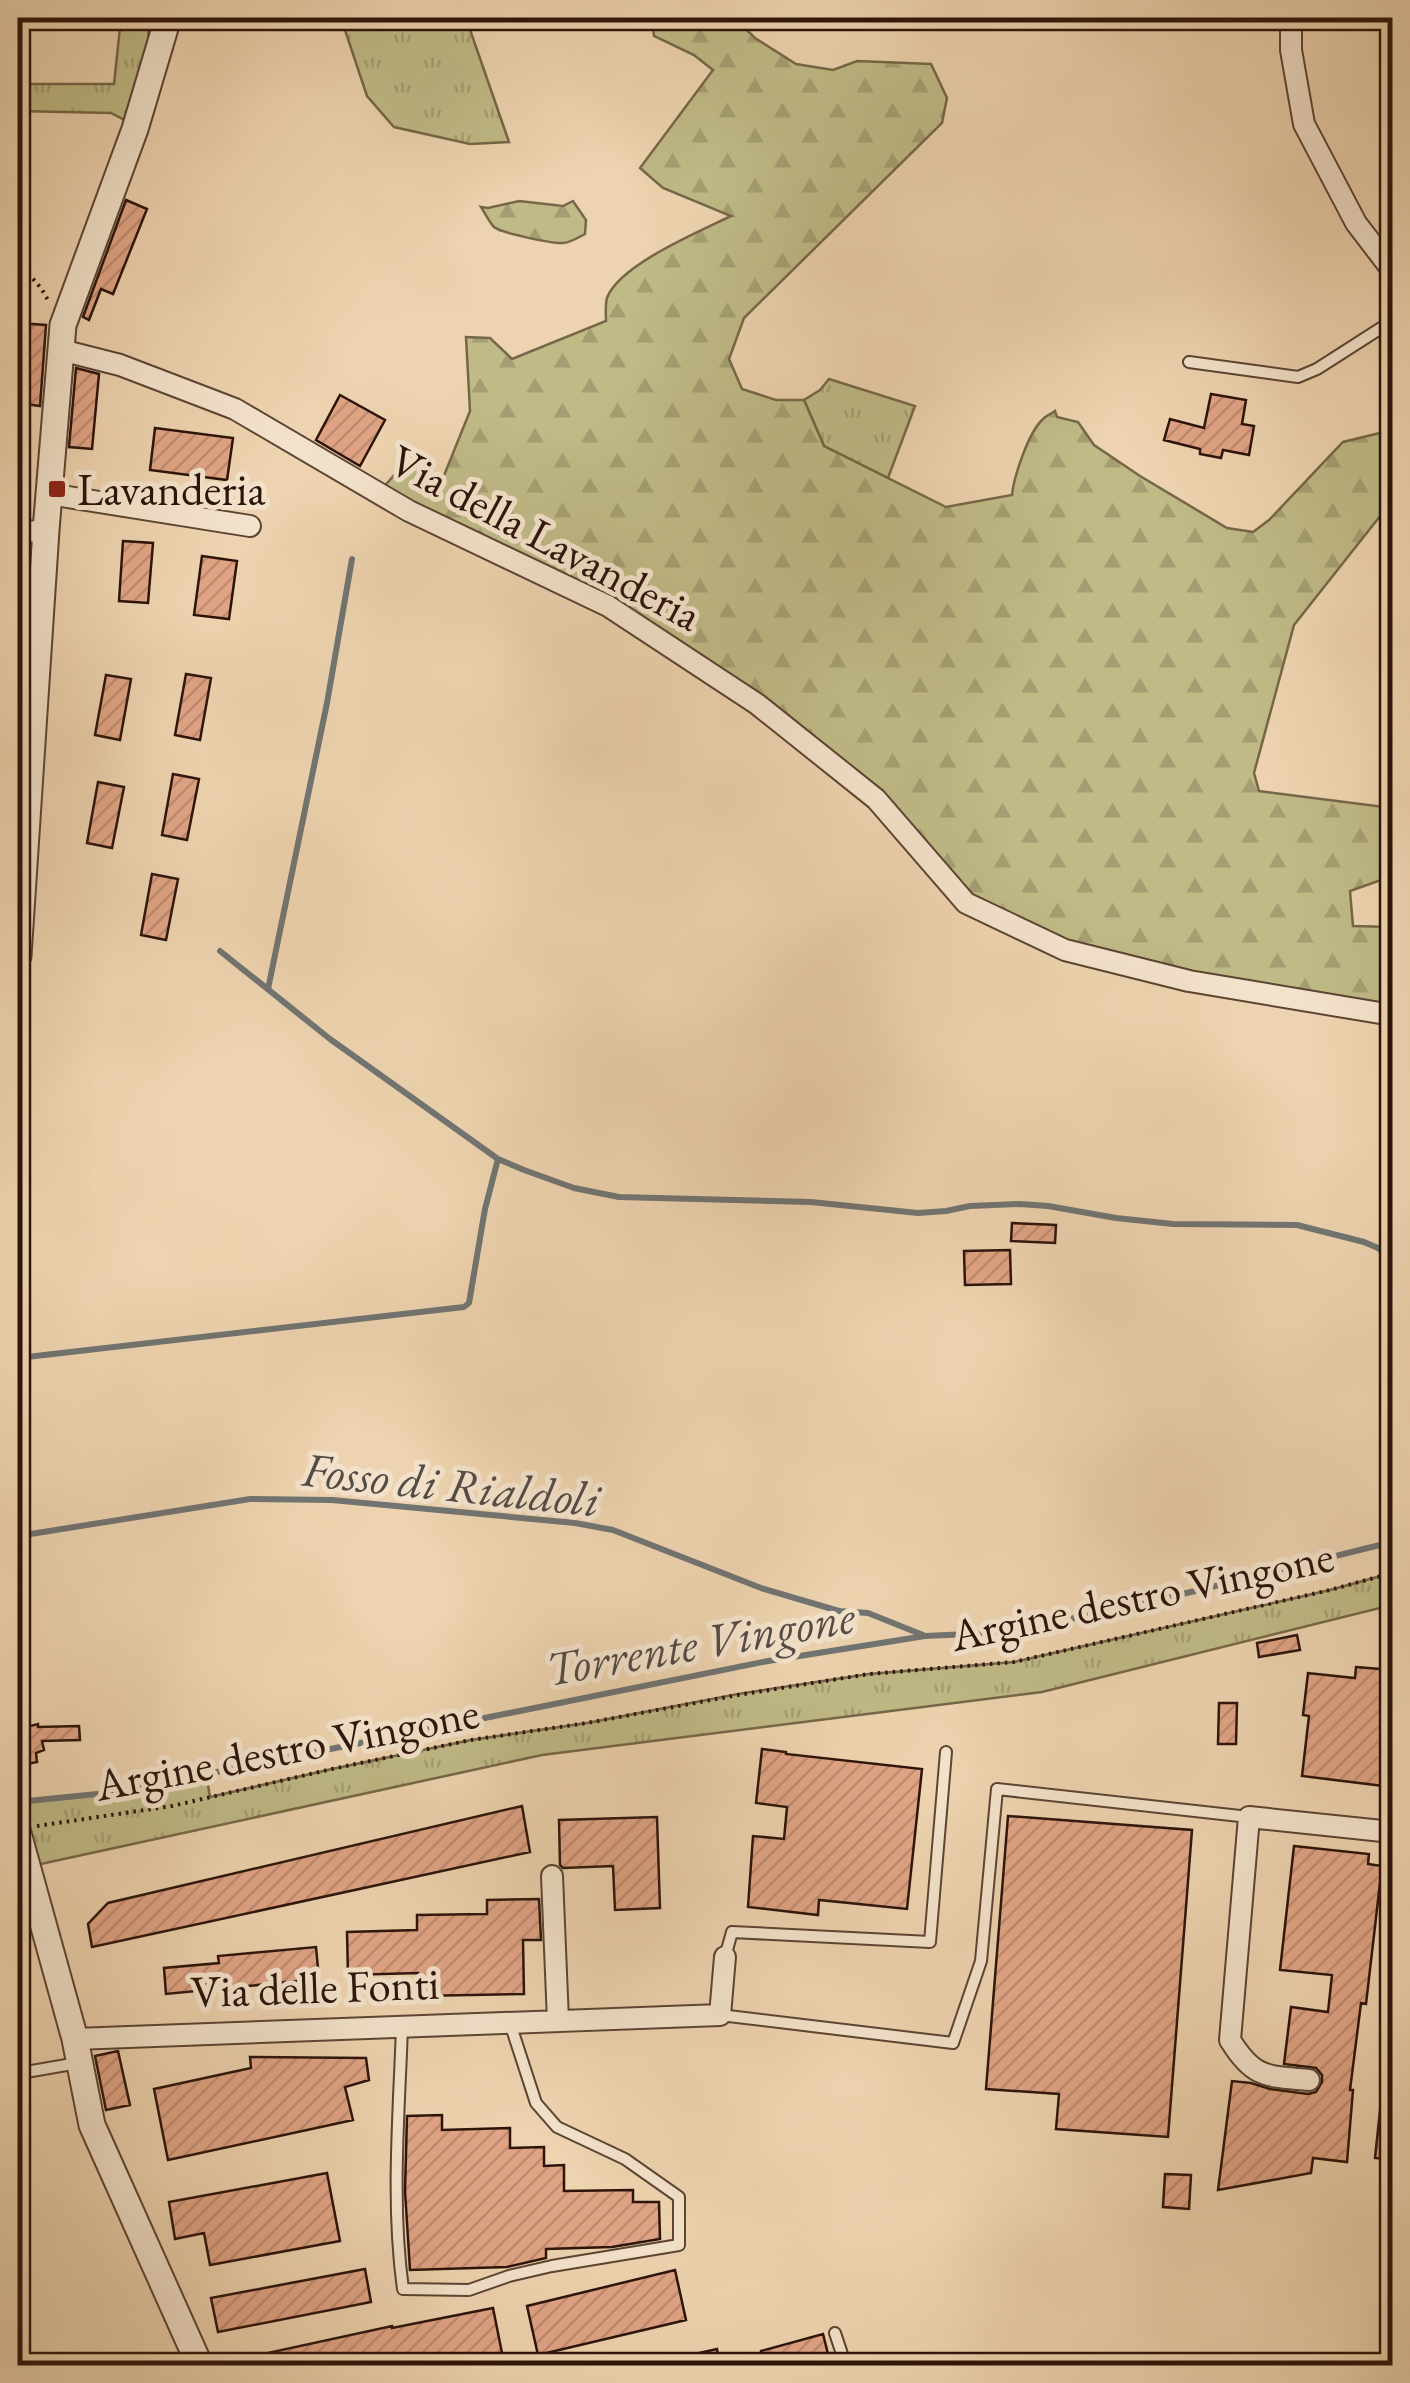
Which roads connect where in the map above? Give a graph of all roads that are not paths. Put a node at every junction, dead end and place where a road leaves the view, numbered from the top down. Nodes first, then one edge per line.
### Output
1 (168, 18) edge
2 (1291, 18) edge
3 (1392, 270) edge
4 (1392, 320) edge
5 (62, 338) junction
6 (1188, 362) dead end
7 (49, 494) junction
8 (250, 526) dead end
9 (46, 530) junction
10 (18, 533) edge
11 (18, 956) edge
12 (1392, 1015) edge
13 (946, 1752) dead end
14 (1249, 1817) junction
15 (27, 1830) edge
16 (1392, 1832) edge
17 (552, 1876) dead end
18 (726, 1957) joint
19 (719, 2014) junction
20 (558, 2020) junction
21 (510, 2022) junction
22 (402, 2026) junction
23 (77, 2051) junction
24 (22, 2070) edge
25 (1309, 2080) dead end
26 (18, 2085) edge
27 (836, 2332) dead end
28 (200, 2366) edge
29 (846, 2366) edge

1 - 5 street
2 - 3 street
4 - 6 lane
5 - 7 street
5 - 12 street, Via della Lavanderia
7 - 8 street
7 - 9 street
9 - 10 street
9 - 11 street
13 - 18 lane
14 - 16 street
14 - 19 lane
14 - 25 street
15 - 23 street
17 - 20 street
18 - 19 street
19 - 20 street, Via delle Fonti
20 - 21 street, Via delle Fonti
21 - 22 street, Via delle Fonti
21 - 22 lane
22 - 23 street, Via delle Fonti
23 - 24 lane
23 - 28 street
24 - 26 lane
27 - 29 lane

